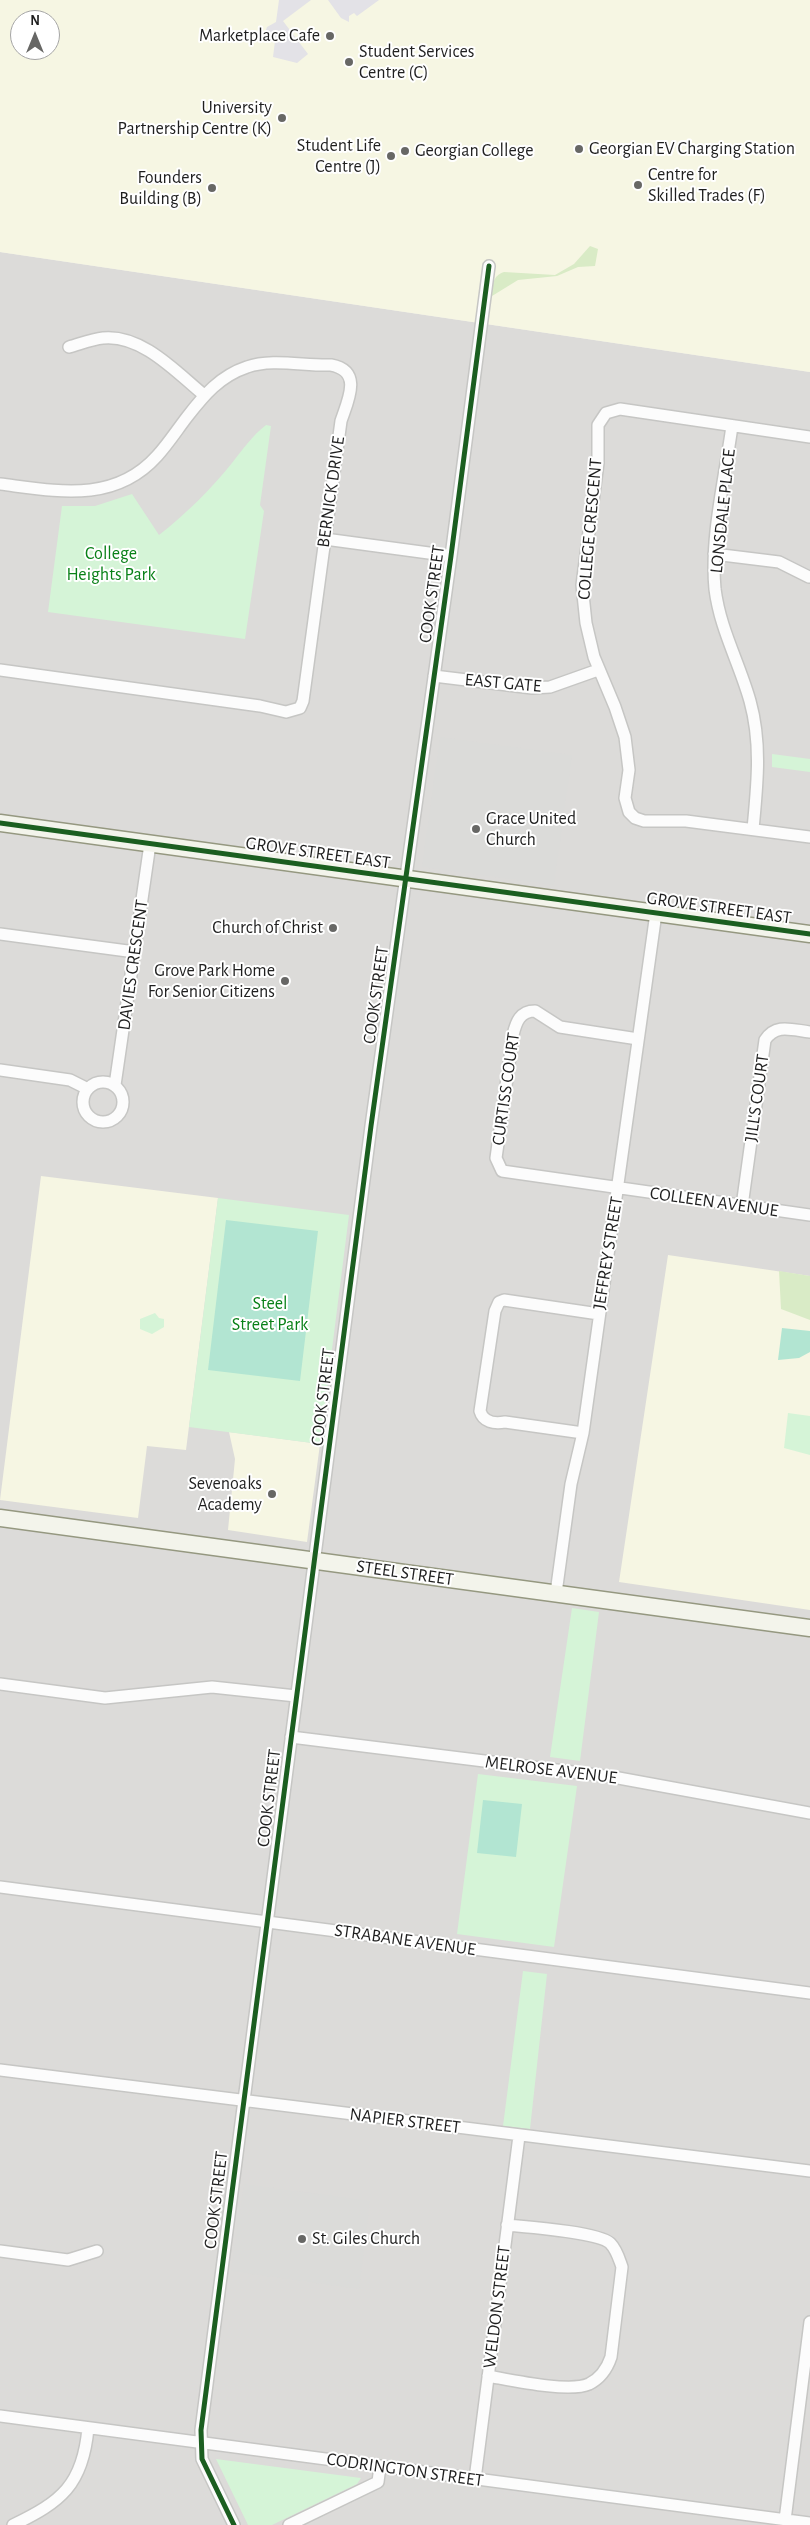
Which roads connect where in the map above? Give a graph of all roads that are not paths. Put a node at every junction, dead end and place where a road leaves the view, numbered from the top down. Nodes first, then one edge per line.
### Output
1 (489, 266) dead end
2 (69, 347) dead end
3 (204, 395) junction
4 (732, 426) junction
5 (810, 437) edge
6 (1, 488) edge
7 (325, 539) junction
8 (714, 554) junction
9 (451, 556) junction
10 (809, 577) edge
11 (0, 670) edge
12 (598, 670) junction
13 (434, 676) junction
14 (0, 823) edge
15 (753, 829) junction
16 (810, 837) edge
17 (150, 844) junction
18 (405, 879) junction
19 (656, 913) junction
20 (0, 934) edge
21 (810, 934) edge
22 (135, 952) junction
23 (810, 1032) edge
24 (638, 1039) junction
25 (0, 1070) edge
26 (115, 1085) junction
27 (88, 1089) junction
28 (618, 1188) junction
29 (742, 1206) junction
30 (810, 1215) edge
31 (599, 1314) junction
32 (583, 1433) junction
33 (0, 1518) edge
34 (314, 1560) junction
35 (556, 1593) junction
36 (810, 1628) edge
37 (0, 1684) edge
38 (296, 1696) junction
39 (291, 1737) junction
40 (810, 1813) edge
41 (0, 1887) edge
42 (266, 1921) junction
43 (810, 1994) edge
44 (0, 2070) edge
45 (243, 2101) junction
46 (519, 2136) junction
47 (810, 2171) edge
48 (508, 2225) junction
49 (97, 2250) dead end
50 (0, 2251) edge
51 (810, 2322) edge
52 (488, 2376) junction
53 (0, 2416) edge
54 (88, 2428) junction
55 (200, 2442) junction
56 (380, 2466) junction
57 (475, 2479) junction
58 (785, 2520) junction
59 (810, 2523) edge
60 (13, 2525) edge
61 (234, 2525) edge
62 (289, 2525) edge

1 - 9 street, COOK STREET
2 - 3 street
3 - 6 street, BERNICK DRIVE
3 - 7 street, BERNICK DRIVE
4 - 5 street, COLLEGE CRESCENT
4 - 8 street, LONSDALE PLACE
4 - 12 street, COLLEGE CRESCENT
7 - 9 street
7 - 11 street, BERNICK DRIVE
8 - 10 street
8 - 15 street, LONSDALE PLACE
9 - 13 street, COOK STREET
12 - 13 street, EAST GATE
12 - 15 street, COLLEGE CRESCENT
13 - 18 street, COOK STREET
14 - 17 street, GROVE STREET EAST
15 - 16 street, COLLEGE CRESCENT
17 - 18 street, GROVE STREET EAST
17 - 22 street, DAVIES CRESCENT
18 - 19 street, GROVE STREET EAST
18 - 34 street, COOK STREET
19 - 21 street, GROVE STREET EAST
19 - 24 street, JEFFREY STREET
20 - 22 street
22 - 26 street, DAVIES CRESCENT
23 - 29 street, JILL'S COURT
24 - 28 street, JEFFREY STREET
24 - 28 street, CURTISS COURT
25 - 27 street
26 - 27 street
26 - 27 street, DAVIES CRESCENT
28 - 29 street, COLLEEN AVENUE
28 - 31 street, JEFFREY STREET
29 - 30 street, COLLEEN AVENUE
31 - 32 street, JEFFREY STREET
31 - 32 street
32 - 35 street, JEFFREY STREET
33 - 34 street, STEEL STREET
34 - 35 street, STEEL STREET
34 - 38 street, COOK STREET
35 - 36 street, STEEL STREET
37 - 38 street
38 - 39 street, COOK STREET
39 - 40 street, MELROSE AVENUE
39 - 42 street, COOK STREET
41 - 42 street, STRABANE AVENUE
42 - 43 street, STRABANE AVENUE
42 - 45 street, COOK STREET
44 - 45 street, NAPIER STREET
45 - 46 street, NAPIER STREET
45 - 55 street, COOK STREET
46 - 47 street, NAPIER STREET
46 - 48 street, WELDON STREET
48 - 52 street, WELDON STREET
48 - 52 street
49 - 50 street
51 - 58 street
52 - 57 street, WELDON STREET
53 - 54 street, CODRINGTON STREET
54 - 55 street, CODRINGTON STREET
54 - 60 street
55 - 56 street, CODRINGTON STREET
55 - 61 street, COOK STREET
56 - 57 street, CODRINGTON STREET
56 - 62 street
57 - 58 street, CODRINGTON STREET
58 - 59 street, CODRINGTON STREET

